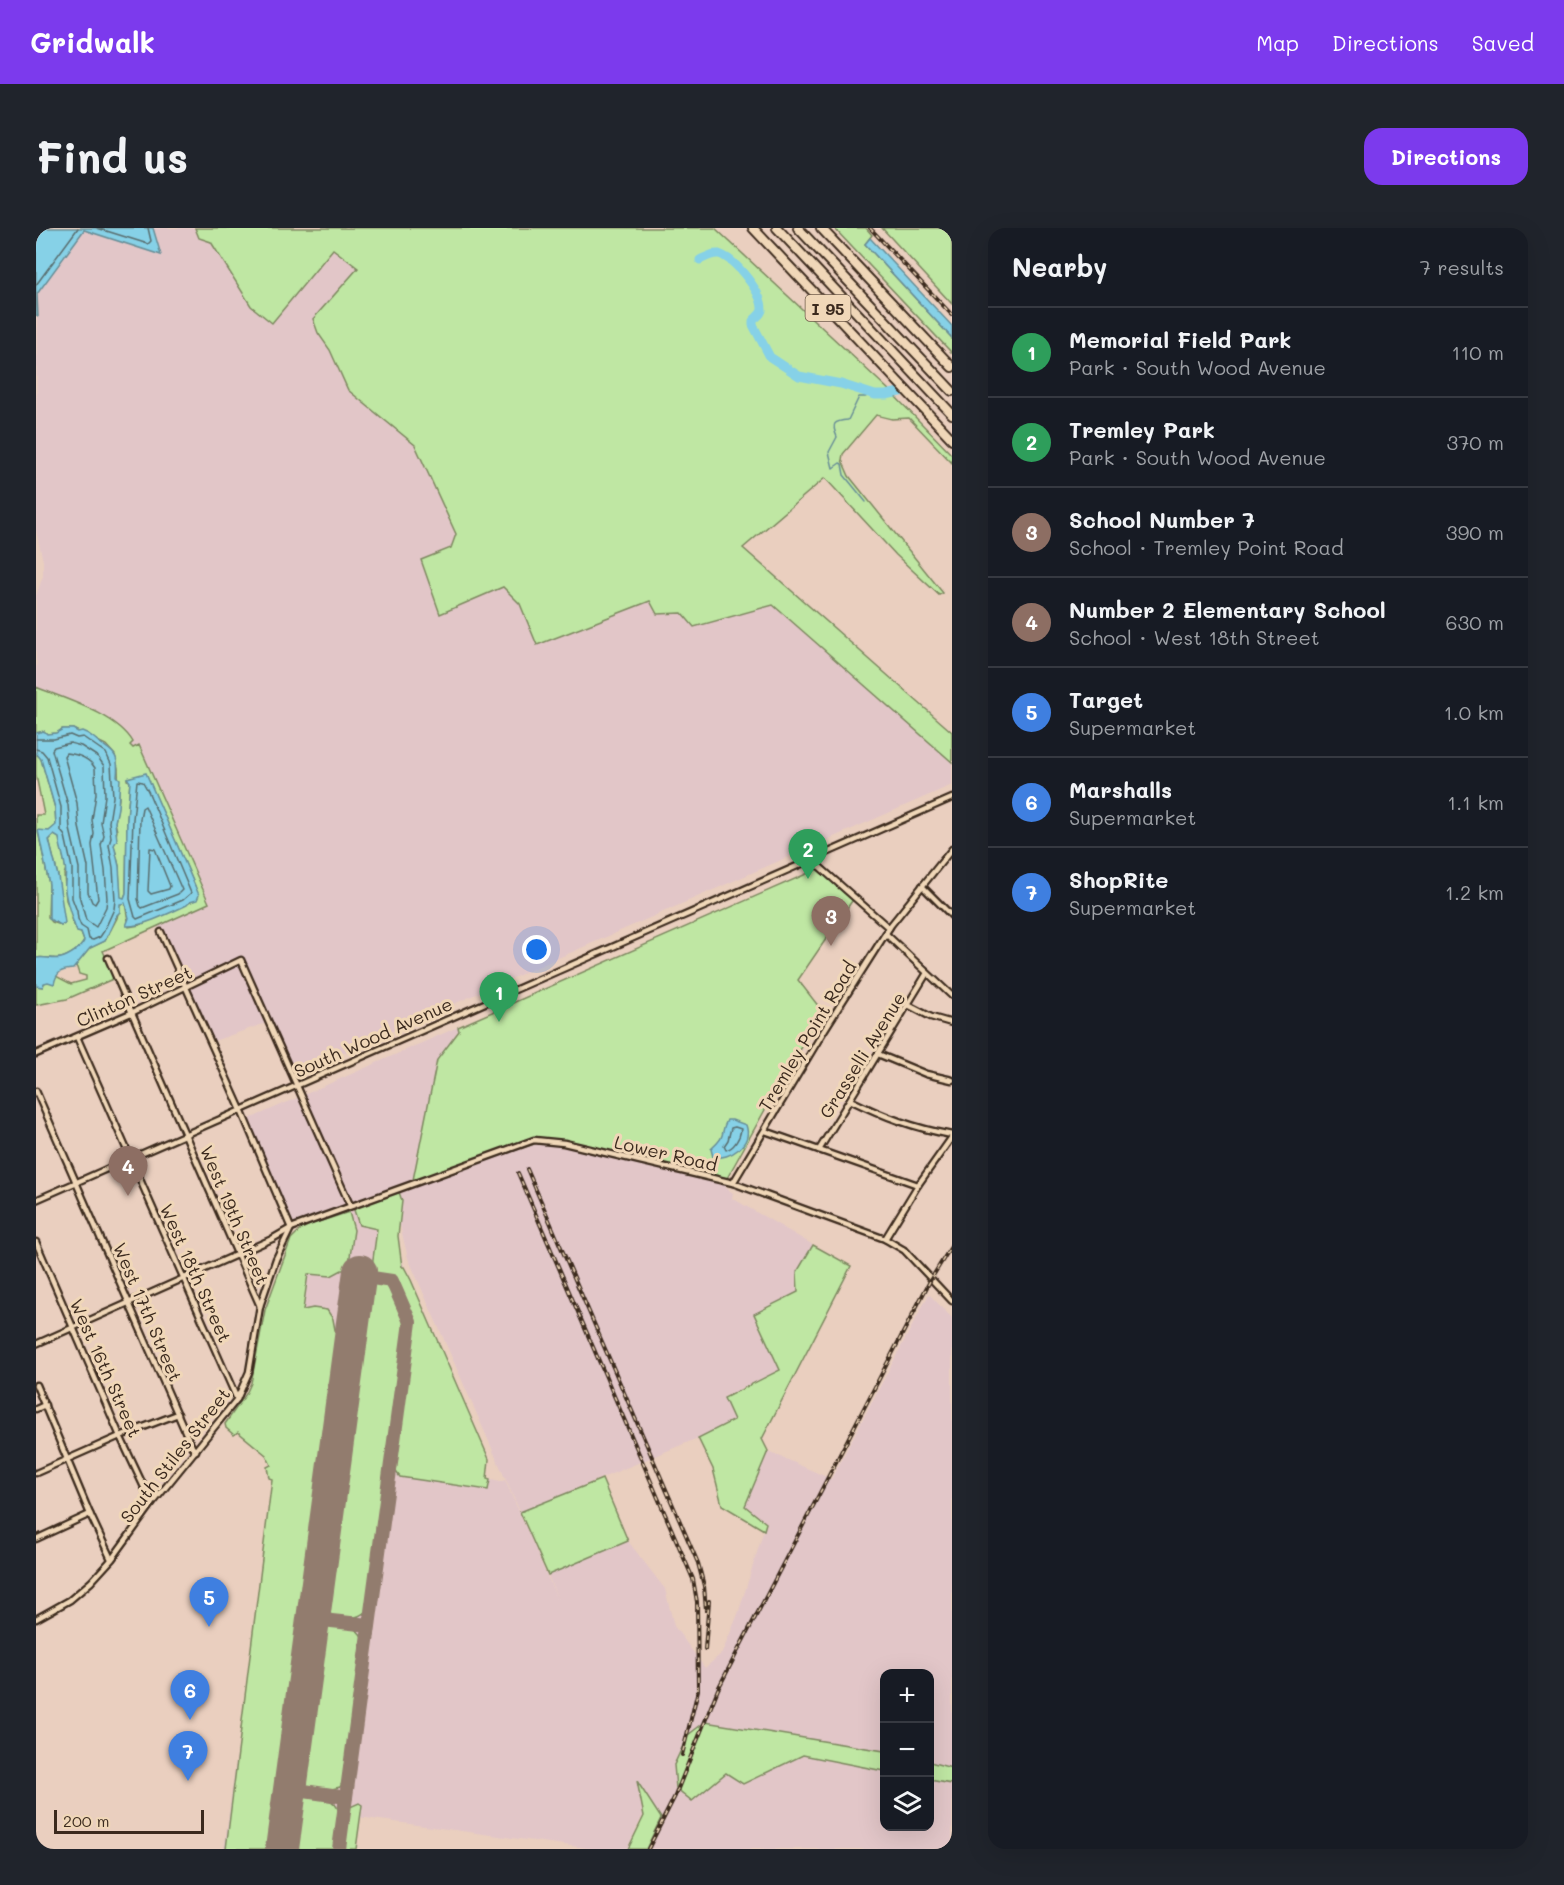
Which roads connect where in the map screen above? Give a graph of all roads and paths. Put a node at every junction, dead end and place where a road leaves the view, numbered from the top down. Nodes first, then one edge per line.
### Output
1 (753, 228) edge
2 (777, 228) edge
3 (798, 228) edge
4 (821, 228) edge
5 (952, 367) edge
6 (949, 388) edge
7 (952, 414) edge
8 (952, 439) edge
9 (952, 798) edge
10 (952, 849) edge
11 (812, 860) junction
12 (922, 886) junction
13 (952, 916) edge
14 (889, 928) junction
15 (161, 932) dead end
16 (886, 934) junction
17 (108, 958) dead end
18 (927, 973) junction
19 (186, 988) junction
20 (952, 996) edge
21 (908, 1005) junction
22 (131, 1013) junction
23 (951, 1022) edge
24 (77, 1037) junction
25 (36, 1054) edge
26 (878, 1054) junction
27 (952, 1080) edge
28 (298, 1085) junction
29 (36, 1091) edge
30 (850, 1100) junction
31 (242, 1110) junction
32 (765, 1131) junction
33 (186, 1134) junction
34 (952, 1136) edge
35 (819, 1150) junction
36 (131, 1158) junction
37 (77, 1182) junction
38 (733, 1183) junction
39 (918, 1185) junction
40 (36, 1200) edge
41 (350, 1205) junction
42 (291, 1228) junction
43 (885, 1239) junction
44 (36, 1242) edge
45 (238, 1254) junction
46 (184, 1278) junction
47 (952, 1301) edge
48 (129, 1302) junction
49 (260, 1306) junction
50 (73, 1327) junction
51 (36, 1344) edge
52 (36, 1385) edge
53 (237, 1400) junction
54 (45, 1405) junction
55 (36, 1409) edge
56 (178, 1414) junction
57 (120, 1436) junction
58 (196, 1451) junction
59 (67, 1459) junction
60 (36, 1473) edge
61 (152, 1504) junction
62 (90, 1514) junction
63 (36, 1539) edge
64 (112, 1559) junction
65 (36, 1619) edge

1 - 8 highway, I 95
2 - 7 highway, I 95
3 - 6 highway, I 95
4 - 5 highway, I 95
9 - 11 street, South Wood Avenue
10 - 12 street, Tremley Point Road
11 - 14 street
11 - 28 street, South Wood Avenue
12 - 13 street
12 - 14 street, Tremley Point Road
14 - 16 street, Tremley Point Road
15 - 19 street
16 - 18 street
16 - 32 street, Tremley Point Road
17 - 22 street, West 19th Street
18 - 20 street
18 - 21 street, Grasselli Avenue
19 - 22 street, Clinton Street
19 - 28 street, Clinton Street
19 - 31 street
21 - 23 street
21 - 26 street, Grasselli Avenue
22 - 24 street, Clinton Street
22 - 33 street, West 19th Street
24 - 25 street, Clinton Street
24 - 36 street, West 18th Street
26 - 27 street
26 - 30 street, Grasselli Avenue
28 - 31 street, South Wood Avenue
28 - 41 street
29 - 37 street, West 17th Street
30 - 34 street
30 - 35 street, Grasselli Avenue
31 - 33 street, South Wood Avenue
31 - 42 street
32 - 35 street
32 - 38 street, Tremley Point Road
33 - 36 street, South Wood Avenue
33 - 45 street, West 19th Street
34 - 39 street
35 - 39 street
36 - 37 street, South Wood Avenue
36 - 46 street, West 18th Street
37 - 40 street, South Wood Avenue
37 - 48 street, West 17th Street
38 - 41 street, Lower Road
38 - 43 street, Lower Road
39 - 43 street
41 - 42 street
42 - 45 street
42 - 49 street, South Stiles Street
43 - 47 street, Lower Road
44 - 50 street, West 16th Street
45 - 46 street
45 - 49 street, West 19th Street
46 - 48 street
46 - 53 street, West 18th Street
48 - 50 street
48 - 56 street, West 17th Street
49 - 53 street, South Stiles Street
50 - 51 street
50 - 57 street, West 16th Street
52 - 54 street
53 - 58 street, South Stiles Street
54 - 55 street
54 - 59 street
56 - 57 street
56 - 58 street, West 17th Street
57 - 59 street
57 - 61 street, West 16th Street
58 - 61 street, South Stiles Street
59 - 60 street
59 - 62 street
61 - 64 street, South Stiles Street
62 - 63 street
62 - 64 street
64 - 65 street, South Stiles Street

